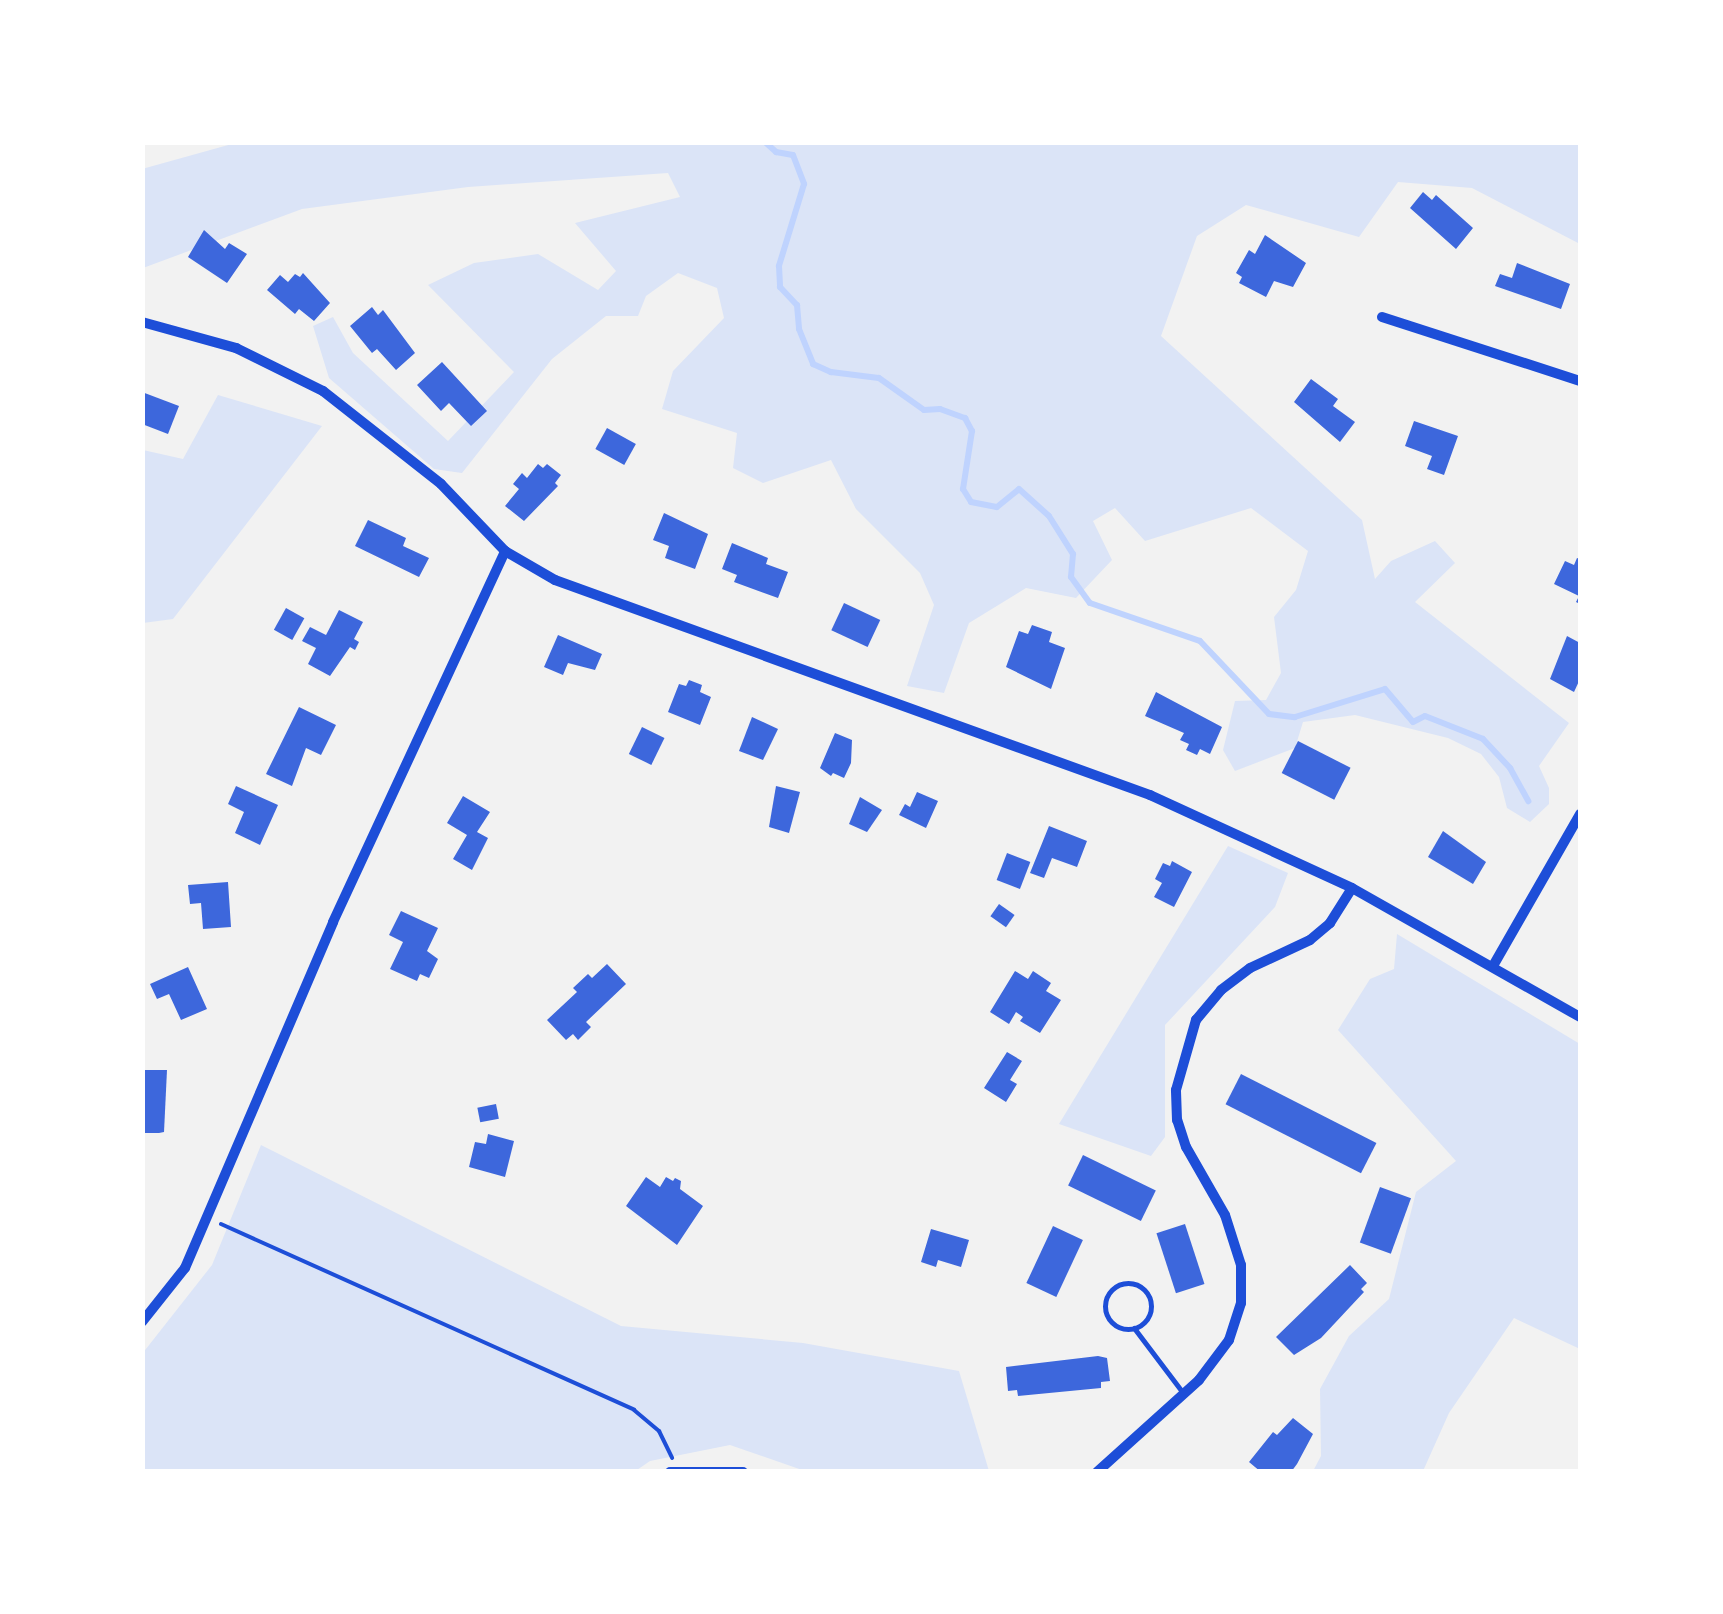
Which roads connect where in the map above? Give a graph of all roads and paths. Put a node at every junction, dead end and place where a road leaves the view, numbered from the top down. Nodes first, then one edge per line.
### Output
1 (1382, 317) dead end
2 (142, 322) edge
3 (1580, 381) edge
4 (505, 552) junction
5 (1580, 814) edge
6 (1352, 888) junction
7 (1493, 966) junction
8 (1580, 1017) edge
9 (208, 1218) junction
10 (142, 1322) edge
11 (1134, 1328) junction
12 (1184, 1394) junction
13 (673, 1470) edge
14 (743, 1472) edge
15 (1097, 1472) edge

1 - 3 street
2 - 4 street
4 - 6 street
4 - 9 street
5 - 7 street
6 - 7 street
6 - 12 street
7 - 8 street
9 - 10 street
9 - 13 path
11 - 11 lane
11 - 12 lane
12 - 15 street
13 - 14 street

